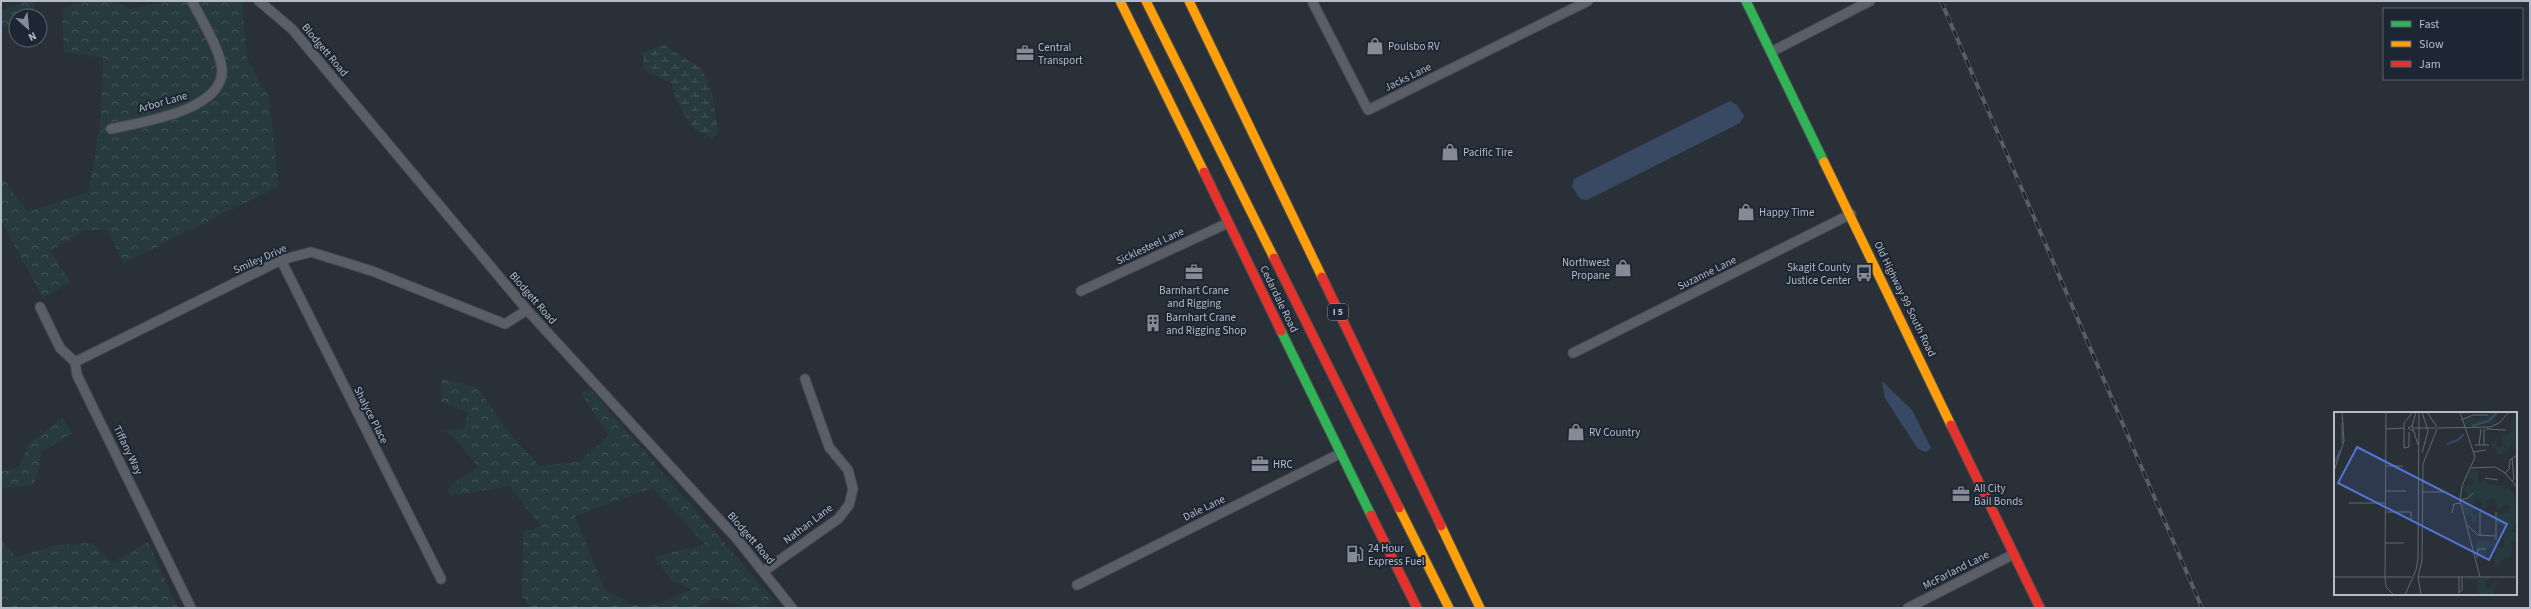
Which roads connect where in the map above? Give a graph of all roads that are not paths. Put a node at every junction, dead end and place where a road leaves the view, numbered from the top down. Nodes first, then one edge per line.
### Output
1 (192, 1) edge
2 (259, 1) edge
3 (1120, 1) edge
4 (1146, 1) edge
5 (1189, 1) edge
6 (1588, 1) edge
7 (1746, 1) edge
8 (1870, 1) edge
9 (1313, 3) dead end
10 (1771, 52) junction
11 (111, 129) dead end
12 (1851, 214) junction
13 (1228, 223) junction
14 (281, 260) junction
15 (1081, 292) dead end
16 (40, 307) dead end
17 (527, 310) junction
18 (1574, 353) dead end
19 (75, 362) junction
20 (805, 379) dead end
21 (1341, 453) junction
22 (2014, 554) junction
23 (1460, 568) junction
24 (764, 571) junction
25 (441, 580) dead end
26 (1077, 585) dead end
27 (787, 606) edge
28 (191, 608) edge
29 (1417, 608) edge
30 (1449, 608) edge
31 (1480, 608) edge
32 (1485, 608) edge
33 (1908, 608) edge
34 (2040, 608) edge

1 - 11 street, Arbor Lane
2 - 17 street, Blodgett Road
3 - 13 main road, Cedardale Road
4 - 30 main road
5 - 23 main road, I 5
6 - 9 street, Jacks Lane
7 - 10 main road, Old Highway 99 South Road
8 - 10 street
10 - 12 main road, Old Highway 99 South Road
12 - 18 street, Suzanne Lane
12 - 22 main road, Old Highway 99 South Road
13 - 15 street, Sicklesteel Lane
13 - 21 main road, Cedardale Road
14 - 17 street, Smiley Drive
14 - 19 street, Smiley Drive
14 - 25 street, Shalyce Place
16 - 19 street
17 - 24 street, Blodgett Road
19 - 28 street, Tiffany Way
20 - 24 street, Nathan Lane
21 - 26 street, Dale Lane
21 - 29 main road, Cedardale Road
22 - 33 street, McFarland Lane
22 - 34 main road, Old Highway 99 South Road
23 - 31 main road, I 5
23 - 32 main road
24 - 27 street, Blodgett Road

